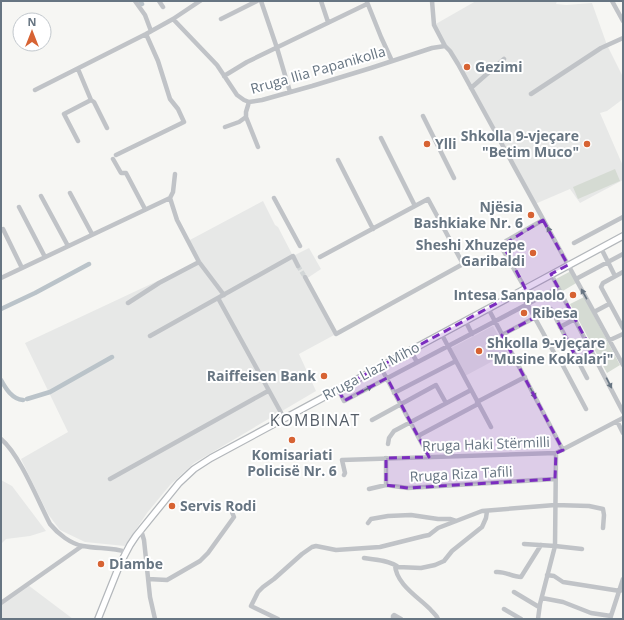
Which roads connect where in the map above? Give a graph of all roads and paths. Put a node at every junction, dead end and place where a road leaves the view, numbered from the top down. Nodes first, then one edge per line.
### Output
1 (135, 1) edge
2 (159, 1) edge
3 (200, 1) edge
4 (257, 1) edge
5 (261, 1) edge
6 (321, 1) edge
7 (432, 1) edge
8 (612, 1) edge
9 (367, 2) edge
10 (163, 7) dead end
11 (173, 19) junction
12 (221, 19) dead end
13 (623, 21) edge
14 (328, 22) junction
15 (151, 31) junction
16 (146, 34) junction
17 (623, 38) edge
18 (445, 46) junction
19 (277, 48) junction
20 (504, 59) dead end
21 (392, 61) junction
22 (78, 69) junction
23 (224, 76) junction
24 (471, 88) junction
25 (35, 90) dead end
26 (290, 92) junction
27 (531, 94) dead end
28 (91, 100) junction
29 (249, 102) junction
30 (423, 116) dead end
31 (246, 117) junction
32 (225, 127) dead end
33 (107, 128) dead end
34 (380, 138) dead end
35 (78, 141) dead end
36 (258, 147) dead end
37 (338, 160) dead end
38 (175, 174) dead end
39 (454, 178) dead end
40 (70, 193) dead end
41 (41, 196) dead end
42 (170, 198) junction
43 (274, 198) dead end
44 (415, 206) junction
45 (19, 207) dead end
46 (145, 209) junction
47 (623, 217) edge
48 (544, 220) junction
49 (3, 229) dead end
50 (373, 229) junction
51 (92, 234) junction
52 (623, 236) edge
53 (574, 243) dead end
54 (68, 246) junction
55 (300, 246) dead end
56 (601, 248) junction
57 (506, 254) junction
58 (623, 254) edge
59 (45, 257) junction
60 (320, 257) dead end
61 (199, 262) junction
62 (608, 262) junction
63 (463, 264) junction
64 (568, 265) junction
65 (298, 266) tunnel mouth
66 (22, 268) junction
67 (623, 272) edge
68 (551, 274) junction
69 (616, 276) junction
70 (304, 277) tunnel mouth
71 (1, 278) edge
72 (576, 279) junction
73 (558, 288) junction
74 (522, 289) junction
75 (224, 295) junction
76 (218, 298) junction
77 (128, 303) dead end
78 (528, 304) junction
79 (609, 304) junction
80 (488, 308) junction
81 (594, 312) junction
82 (535, 318) junction
83 (575, 319) junction
84 (465, 320) junction
85 (495, 321) junction
86 (560, 327) junction
87 (623, 328) edge
88 (441, 334) junction
89 (472, 334) junction
90 (623, 334) edge
91 (502, 335) junction
92 (150, 336) dead end
93 (567, 339) junction
94 (610, 340) junction
95 (448, 346) junction
96 (550, 347) junction
97 (410, 350) junction
98 (592, 351) junction
99 (577, 359) junction
100 (456, 361) junction
101 (417, 362) junction
102 (623, 365) edge
103 (380, 366) junction
104 (525, 377) junction
105 (387, 378) junction
106 (588, 378) dead end
107 (338, 389) junction
108 (471, 390) junction
109 (268, 391) junction
110 (394, 393) junction
111 (446, 403) junction
112 (478, 403) junction
113 (401, 404) junction
114 (586, 409) dead end
115 (623, 412) edge
116 (284, 418) junction
117 (623, 418) edge
118 (372, 420) dead end
119 (617, 421) junction
120 (410, 422) junction
121 (491, 426) dead end
122 (623, 433) edge
123 (418, 436) junction
124 (1, 439) edge
125 (388, 444) dead end
126 (563, 450) junction
127 (556, 453) junction
128 (428, 457) junction
129 (386, 458) junction
130 (344, 475) dead end
131 (110, 479) dead end
132 (555, 479) junction
133 (386, 485) junction
134 (369, 489) dead end
135 (229, 505) dead end
136 (555, 505) junction
137 (487, 510) junction
138 (456, 521) junction
139 (368, 523) dead end
140 (603, 528) dead end
141 (141, 530) junction
142 (524, 544) dead end
143 (540, 545) junction
144 (82, 546) junction
145 (555, 546) junction
146 (582, 550) dead end
147 (126, 552) junction
148 (364, 558) dead end
149 (395, 565) junction
150 (496, 572) dead end
151 (547, 575) junction
152 (148, 579) junction
153 (623, 579) edge
154 (620, 591) junction
155 (514, 592) dead end
156 (542, 598) junction
157 (1, 603) edge
158 (539, 607) junction
159 (504, 609) dead end
160 (611, 617) edge
161 (98, 619) edge
162 (155, 619) edge
163 (278, 619) edge
164 (393, 619) edge
165 (401, 619) edge
166 (438, 619) edge
167 (521, 619) edge
168 (538, 619) edge

1 - 15 street
2 - 10 street
3 - 11 street
4 - 12 street
5 - 19 street
6 - 14 street
7 - 18 street
8 - 13 street
9 - 14 street
9 - 21 street
11 - 15 street
11 - 23 street, Rruga Ilia Papanikolla
14 - 19 street
15 - 16 street
16 - 22 street
16 - 46 street
17 - 27 street
18 - 21 street, Rruga Ilia Papanikolla
18 - 24 street
19 - 23 street
19 - 26 street
20 - 24 street
21 - 26 street, Rruga Ilia Papanikolla
22 - 25 street
22 - 28 street
23 - 29 street, Rruga Ilia Papanikolla
24 - 48 street
26 - 29 street, Rruga Ilia Papanikolla
28 - 33 street
28 - 35 street
29 - 31 street
30 - 39 street
31 - 32 street
31 - 36 street
34 - 44 street
37 - 50 street
38 - 42 street
40 - 51 street
41 - 54 street
42 - 46 street
42 - 61 street
43 - 55 street
44 - 50 street
44 - 63 street
45 - 59 street
46 - 51 street
47 - 53 street
48 - 57 street
64 -> 48 street
49 - 66 street
50 - 60 street
51 - 54 street
52 - 56 main road, Rruga Llazi Miho
54 - 59 street
56 - 62 street
56 - 64 main road, Rruga Llazi Miho
57 - 63 street
57 - 74 street
58 - 62 street
59 - 66 street
61 - 75 street
61 - 77 street
62 - 69 street
62 - 72 street
63 - 70 street
64 - 68 main road, Rruga Llazi Miho
64 - 72 street
65 - 75 street
66 - 71 street
67 - 69 street
68 - 73 street
68 - 74 main road, Rruga Llazi Miho
69 - 79 street
81 -> 72 street
73 - 78 street
73 - 83 street
74 - 78 street
74 - 80 main road, Rruga Llazi Miho
75 - 76 street
76 - 92 street
76 - 109 street
78 - 82 street
78 - 85 street
79 - 81 street
79 - 87 street
80 - 84 main road, Rruga Llazi Miho
80 - 85 street
81 - 94 street
82 - 86 street
82 - 91 street
82 - 96 street
83 - 86 street
83 - 98 street
84 - 88 main road, Rruga Llazi Miho
84 - 89 street
85 - 89 street
85 - 91 street
86 - 93 street
88 - 95 street
88 - 97 main road, Rruga Llazi Miho
89 - 95 street
90 - 94 street
91 - 104 street
93 - 96 street
93 - 99 street
94 - 102 street
95 - 100 street
95 - 101 street
96 - 114 street
97 - 101 street
97 - 103 main road, Rruga Llazi Miho
98 - 99 street
98 -> 115 street
99 - 106 street
100 - 108 street
100 - 110 street
101 - 105 street
103 - 105 street
103 - 107 main road, Rruga Llazi Miho
104 - 112 street
104 -> 126 street
107 -> 105 street
105 - 110 street
107 - 116 main road, Rruga Llazi Miho
108 - 111 street
108 - 112 street
109 - 116 street
109 - 131 street
110 - 113 street
111 - 113 street
111 - 120 street
112 - 121 street
112 - 123 street
113 - 118 street
113 - 120 street
116 - 141 main road, Rruga Llazi Miho
117 - 119 street, Rruga Haki Stërmilli
119 - 122 street
119 - 126 street, Rruga Haki Stërmilli
120 - 123 street
120 - 125 street
123 - 128 street
124 - 144 street
126 - 127 street, Rruga Haki Stërmilli
127 - 128 street, Rruga Haki Stërmilli
127 - 132 street
128 - 129 street, Rruga Haki Stërmilli
129 - 130 street, Rruga Haki Stërmilli
129 - 133 street
132 - 133 street, Rruga Riza Tafili
132 - 136 street
133 - 134 street, Rruga Riza Tafili
135 - 152 street
136 - 137 street
136 - 140 street
136 - 145 street
137 - 138 street
137 - 149 street
138 - 139 street
138 - 163 street
141 - 147 main road, Rruga Llazi Miho
141 - 152 street
142 - 143 street
143 - 145 street
143 - 150 street
144 - 147 street
144 - 157 street
145 - 146 street
145 - 151 street
147 - 161 main road, Rruga Llazi Miho
148 - 149 street
149 - 166 street
151 - 154 street
151 - 156 street
152 - 162 street
153 - 154 street
154 - 160 street
155 - 158 street
156 - 158 street
156 - 160 street
158 - 168 street
159 - 167 street
164 - 165 street

